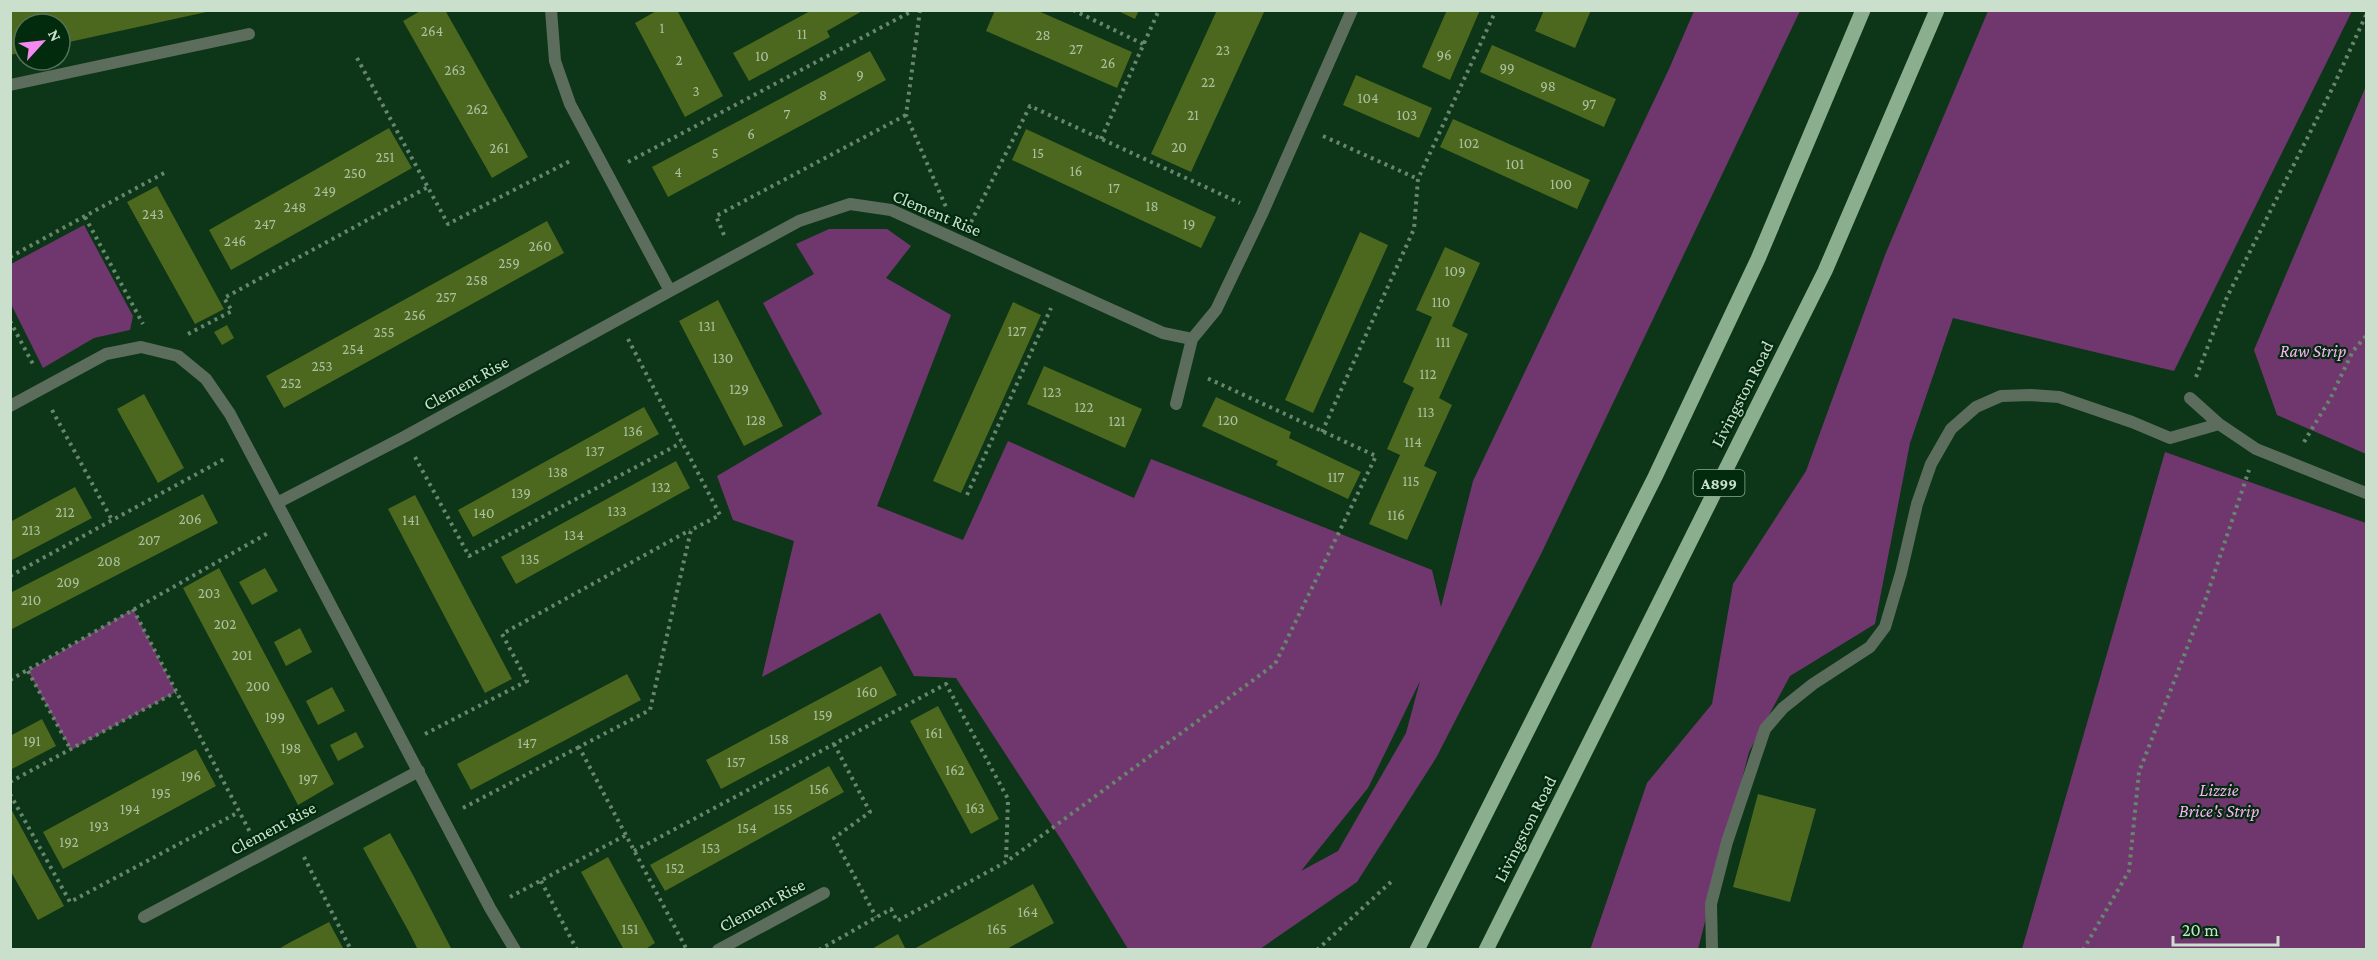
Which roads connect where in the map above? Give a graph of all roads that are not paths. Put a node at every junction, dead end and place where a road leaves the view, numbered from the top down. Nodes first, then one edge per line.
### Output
1 (551, 10) edge
2 (1352, 10) edge
3 (1863, 10) edge
4 (1938, 10) edge
5 (249, 34) dead end
6 (10, 85) edge
7 (670, 291) junction
8 (1192, 339) junction
9 (2190, 398) road end
10 (1176, 404) dead end
11 (10, 406) edge
12 (2219, 424) junction
13 (2367, 493) edge
14 (277, 503) junction
15 (419, 771) junction
16 (824, 893) dead end
17 (144, 917) dead end
18 (515, 950) edge
19 (718, 950) edge
20 (1417, 950) edge
21 (1486, 950) edge
22 (1712, 950) edge

1 - 7 street
2 - 8 street
3 - 20 main road
4 - 21 main road, Livingston Road / A899
5 - 6 street
7 - 8 street, Clement Rise
7 - 14 street, Clement Rise
8 - 10 street
9 - 12 street
11 - 14 street
12 - 13 street
12 - 22 street
14 - 15 street
15 - 17 street, Clement Rise
15 - 18 street
16 - 19 street, Clement Rise

